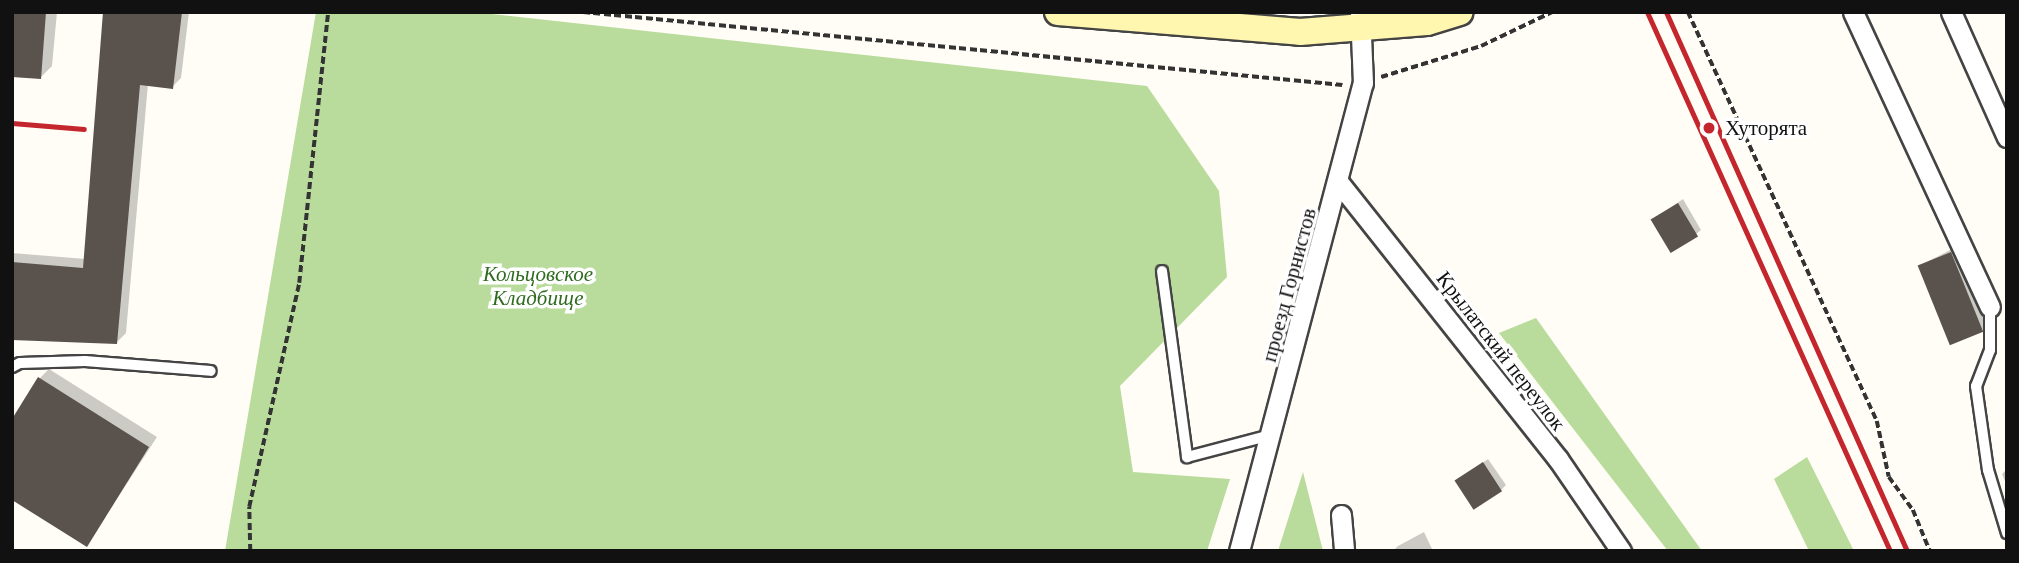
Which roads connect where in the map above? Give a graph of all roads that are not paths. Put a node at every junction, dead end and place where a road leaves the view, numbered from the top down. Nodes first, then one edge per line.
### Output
1 (1058, 12) edge
2 (1459, 12) edge
3 (1853, 12) edge
4 (1951, 12) edge
5 (1362, 20) edge
6 (2007, 137) edge
7 (1340, 184) junction
8 (1162, 271) dead end
9 (1990, 307) joint
10 (12, 367) edge
11 (211, 371) dead end
12 (1271, 435) junction
13 (1341, 515) dead end
14 (2007, 533) edge
15 (1239, 551) edge
16 (1344, 551) edge
17 (1621, 551) edge

1 - 5 main road
2 - 5 main road
3 - 9 street
4 - 6 street
5 - 7 street, проезд Горнистов
7 - 12 street, проезд Горнистов
7 - 17 street, Крылатский переулок
8 - 12 lane
9 - 14 lane
10 - 11 lane
12 - 15 street, проезд Горнистов
13 - 16 street

